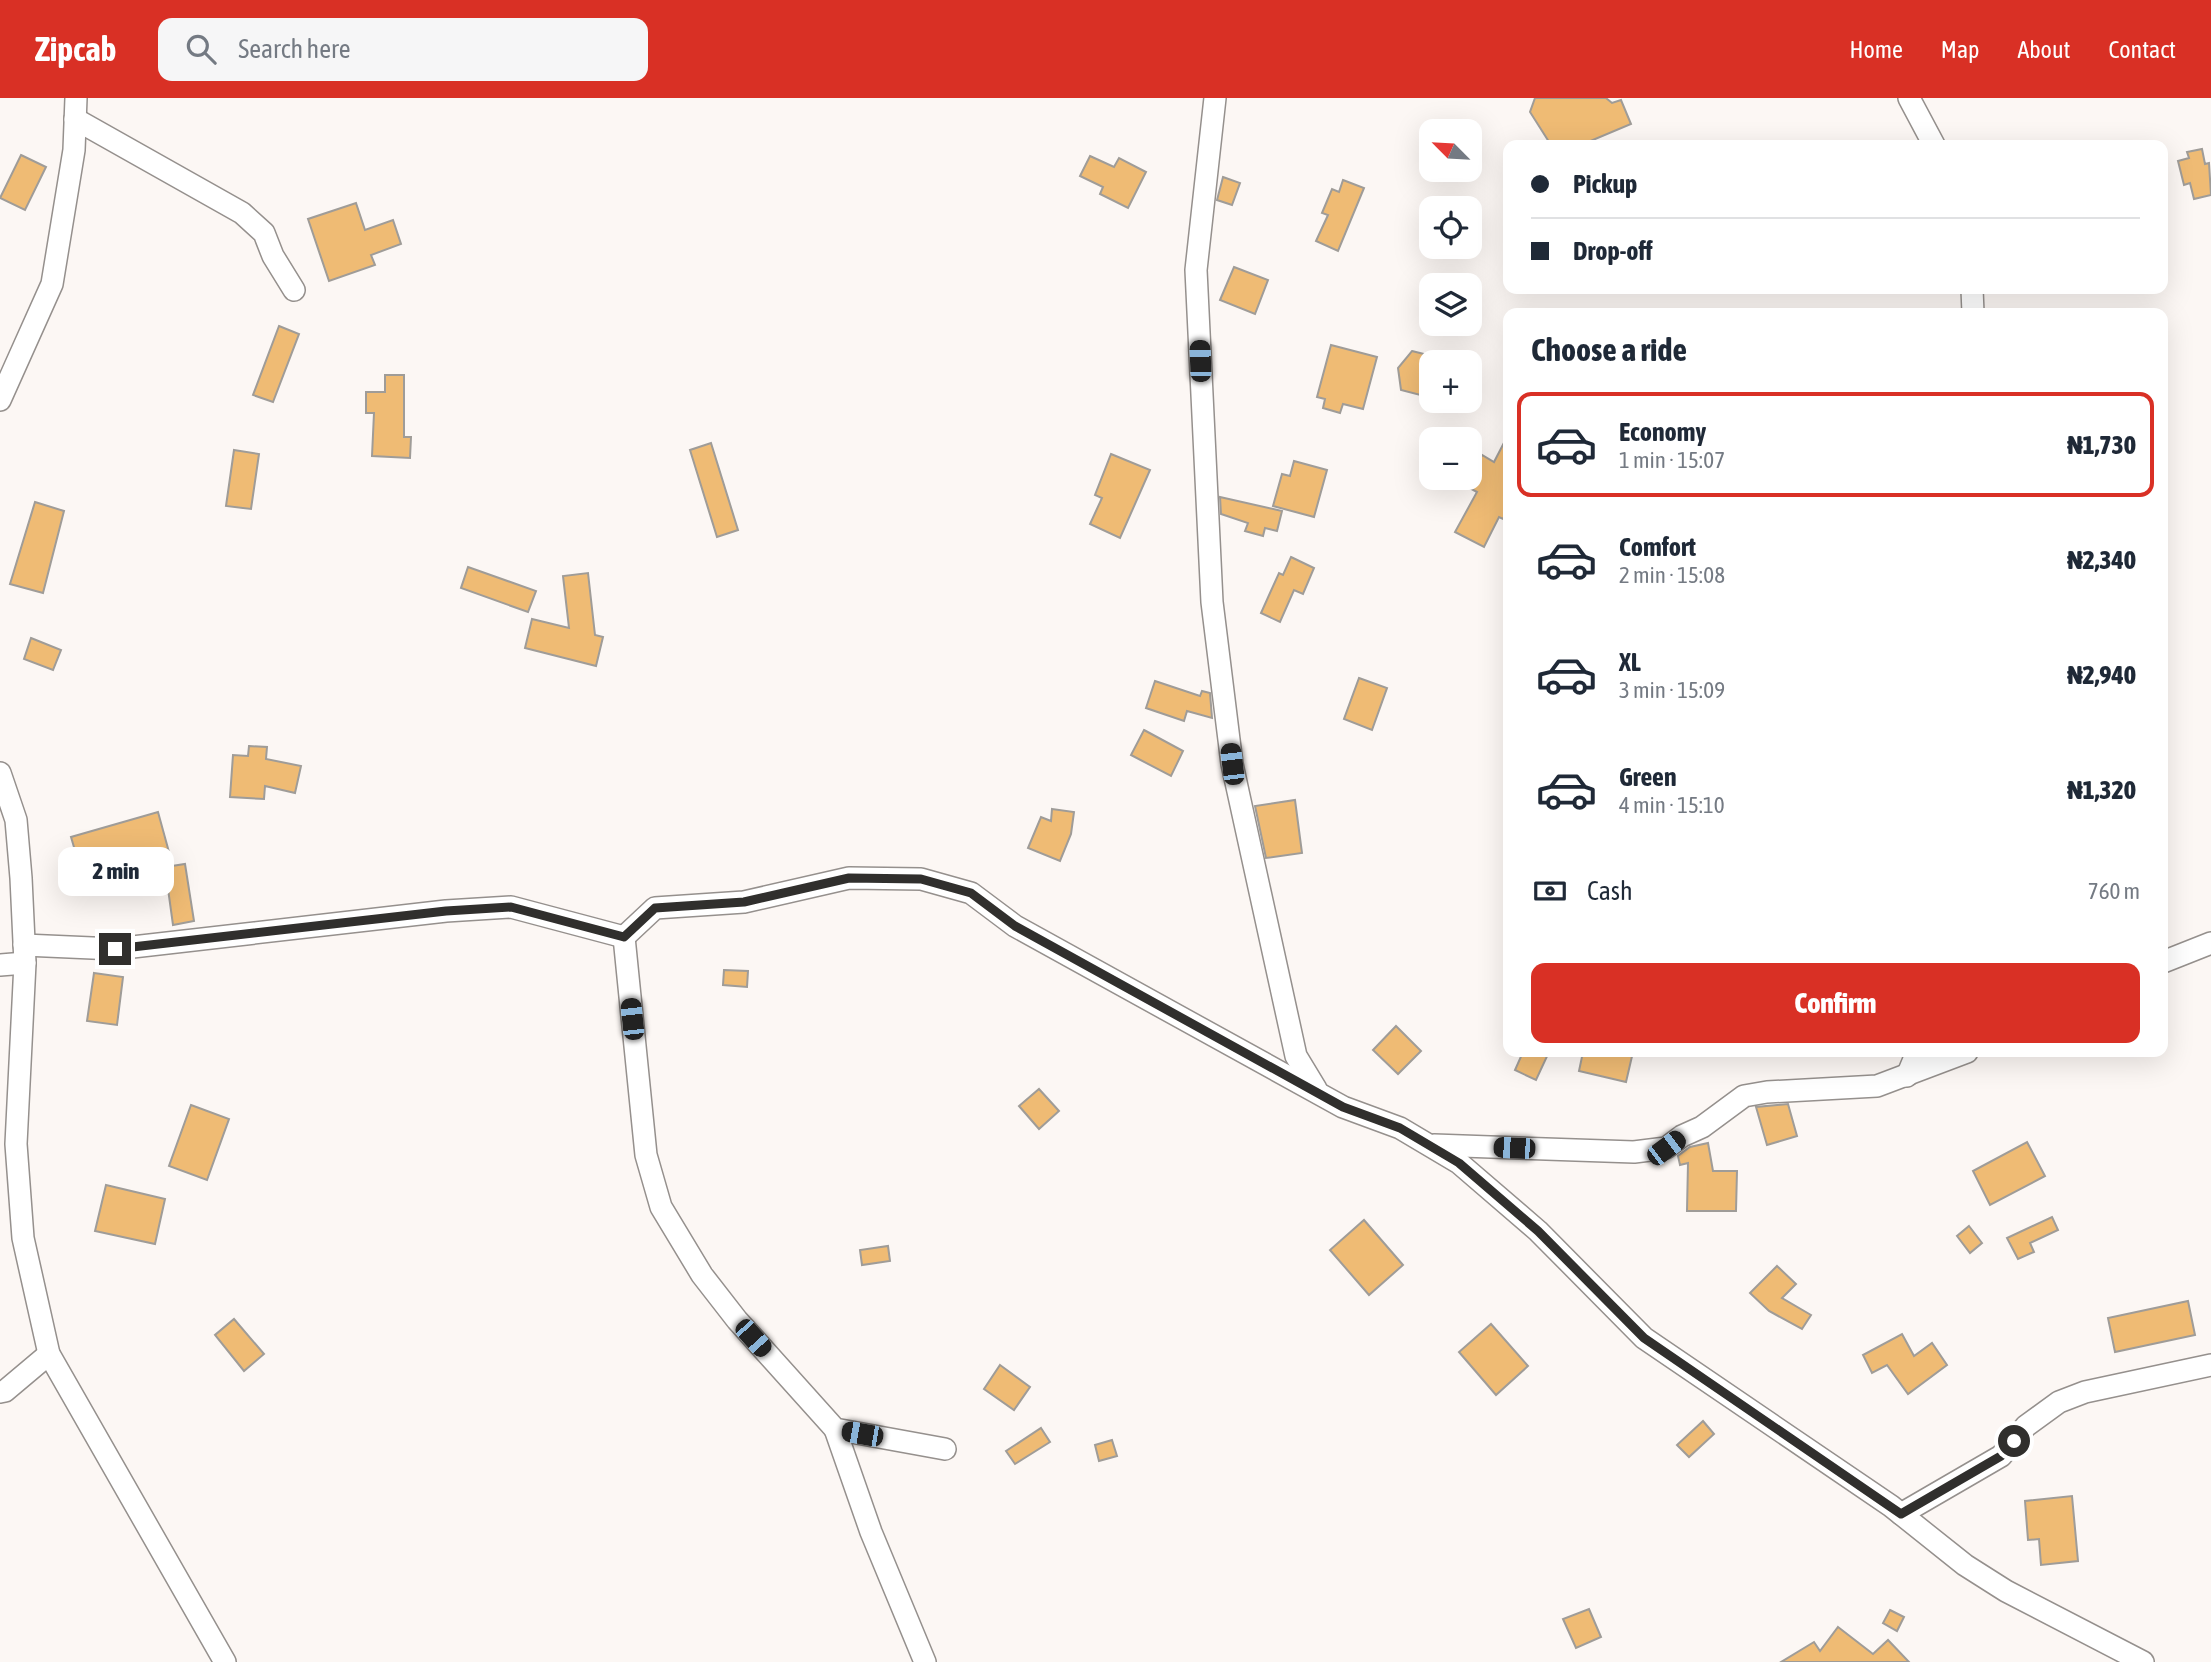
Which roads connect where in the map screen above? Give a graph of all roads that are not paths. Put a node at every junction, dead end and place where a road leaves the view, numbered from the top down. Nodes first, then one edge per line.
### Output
1 (1215, 98) edge
2 (1909, 98) edge
3 (76, 109) edge
4 (1931, 140) edge
5 (294, 290) dead end
6 (0, 400) edge
7 (0, 774) edge
8 (624, 937) junction
9 (2211, 943) edge
10 (24, 954) junction
11 (2168, 959) edge
12 (0, 965) edge
13 (1915, 1057) edge
14 (1954, 1057) edge
15 (1907, 1076) junction
16 (1317, 1092) junction
17 (1432, 1145) junction
18 (49, 1354) junction
19 (2211, 1365) edge
20 (0, 1392) edge
21 (835, 1429) junction
22 (945, 1449) dead end
23 (1901, 1514) junction
24 (225, 1662) edge
25 (925, 1662) edge
26 (2143, 1662) edge

1 - 16 street
2 - 4 street
3 - 5 street
3 - 6 street
7 - 10 street
8 - 10 street
8 - 16 street
8 - 21 street
9 - 11 street
10 - 12 street
10 - 18 street
13 - 15 street
14 - 15 street
15 - 17 street
16 - 17 street
17 - 23 street
18 - 20 street
18 - 24 street
19 - 23 street
21 - 22 street
21 - 25 street
23 - 26 street

